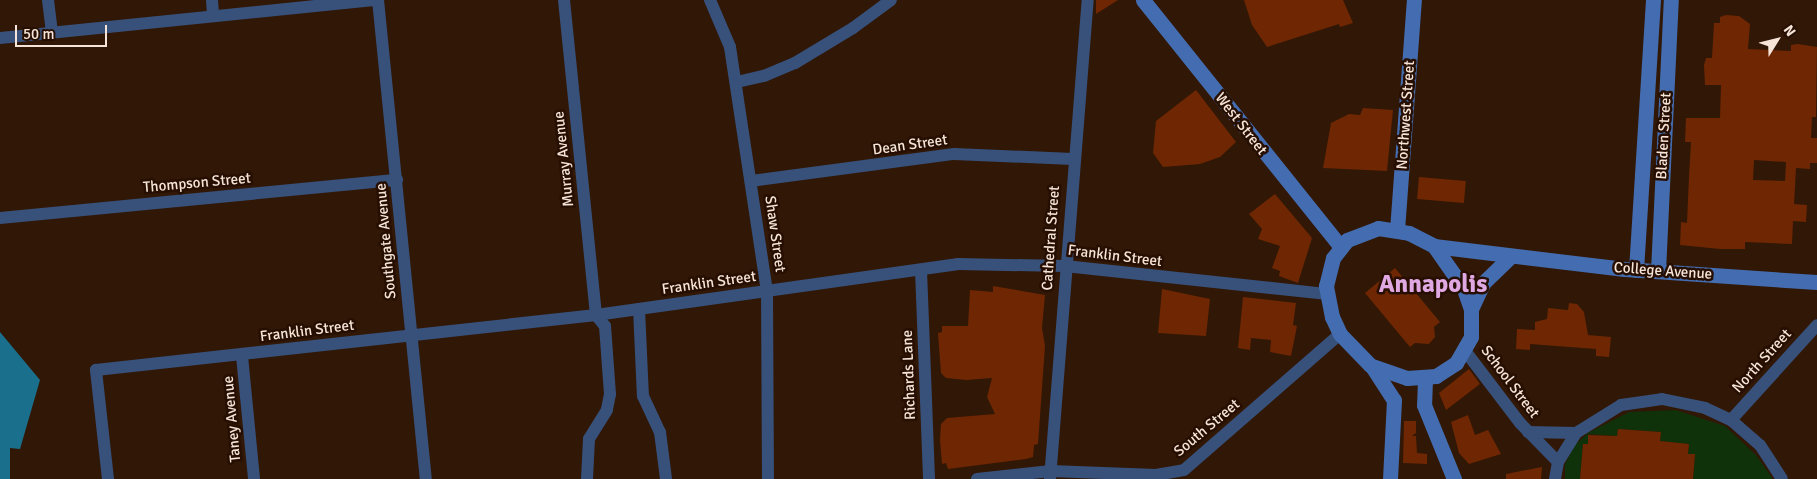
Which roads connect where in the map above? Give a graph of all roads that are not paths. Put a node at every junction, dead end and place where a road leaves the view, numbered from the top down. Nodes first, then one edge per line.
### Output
1 (48, 0) edge
2 (212, 0) edge
3 (374, 0) edge
4 (378, 0) edge
5 (564, 0) edge
6 (710, 0) edge
7 (891, 0) edge
8 (1088, 0) edge
9 (1143, 0) edge
10 (1414, 0) edge
11 (1653, 0) edge
12 (1671, 0) edge
13 (213, 16) junction
14 (52, 32) junction
15 (0, 38) edge
16 (737, 82) junction
17 (1073, 159) junction
18 (397, 180) junction
19 (751, 181) junction
20 (0, 218) edge
21 (1397, 230) junction
22 (1340, 246) junction
23 (1434, 246) junction
24 (1510, 258) junction
25 (1065, 266) junction
26 (921, 270) junction
27 (1636, 270) junction
28 (1658, 271) junction
29 (1817, 282) edge
30 (767, 292) junction
31 (1326, 294) junction
32 (639, 309) junction
33 (1471, 309) junction
34 (596, 315) junction
35 (1817, 325) edge
36 (1340, 334) junction
37 (411, 335) junction
38 (1466, 352) junction
39 (242, 356) junction
40 (1370, 364) junction
41 (1425, 379) junction
42 (1731, 420) junction
43 (1528, 432) junction
44 (1576, 433) junction
45 (1558, 462) junction
46 (1051, 475) edge
47 (108, 479) edge
48 (254, 479) edge
49 (426, 479) edge
50 (587, 479) edge
51 (666, 479) edge
52 (768, 479) edge
53 (929, 479) edge
54 (978, 479) edge
55 (1390, 479) edge
56 (1454, 479) edge
57 (1555, 479) edge
58 (1782, 479) edge

1 - 14 street
2 - 13 street
3 - 13 street
4 - 18 street, Southgate Avenue
5 - 34 street, Murray Avenue
6 - 16 street, Shaw Street
7 - 16 street
8 - 17 street, Cathedral Street
9 - 22 main road, West Street
10 - 21 main road, Northwest Street
11 - 27 main road, Bladen Street
12 - 28 main road, Bladen Street
13 - 14 street
14 - 15 street
16 - 19 street, Shaw Street
17 - 19 street, Dean Street
17 - 25 street, Cathedral Street
18 - 20 street, Thompson Street
18 - 37 street, Southgate Avenue
19 - 30 street, Shaw Street
21 - 22 main road
21 - 23 main road
22 - 31 main road
23 - 24 main road, College Avenue
23 - 33 main road
24 - 27 main road, College Avenue
24 - 33 main road
25 - 26 street, Franklin Street
25 - 31 street, Franklin Street
25 - 46 street, Cathedral Street
26 - 30 street, Franklin Street
26 - 53 street, Richards Lane
27 - 28 main road, College Avenue
28 - 29 main road, College Avenue
30 - 32 street, Franklin Street
30 - 52 street, Shaw Street
31 - 36 main road
32 - 34 street, Franklin Street
32 - 51 street
33 - 38 main road
34 - 37 street, Franklin Street
34 - 50 street, Murray Avenue
35 - 42 street, North Street
36 - 40 main road
36 - 46 street, South Street
37 - 39 street, Franklin Street
37 - 49 street, Southgate Avenue
38 - 41 main road
38 - 43 street, School Street
39 - 47 street, Franklin Street
39 - 48 street, Taney Avenue
40 - 41 main road
40 - 55 main road
41 - 56 main road
42 - 44 street
42 - 58 street
43 - 44 street, School Street
43 - 45 street, School Street
44 - 45 street
45 - 57 street
46 - 54 street, South Street

